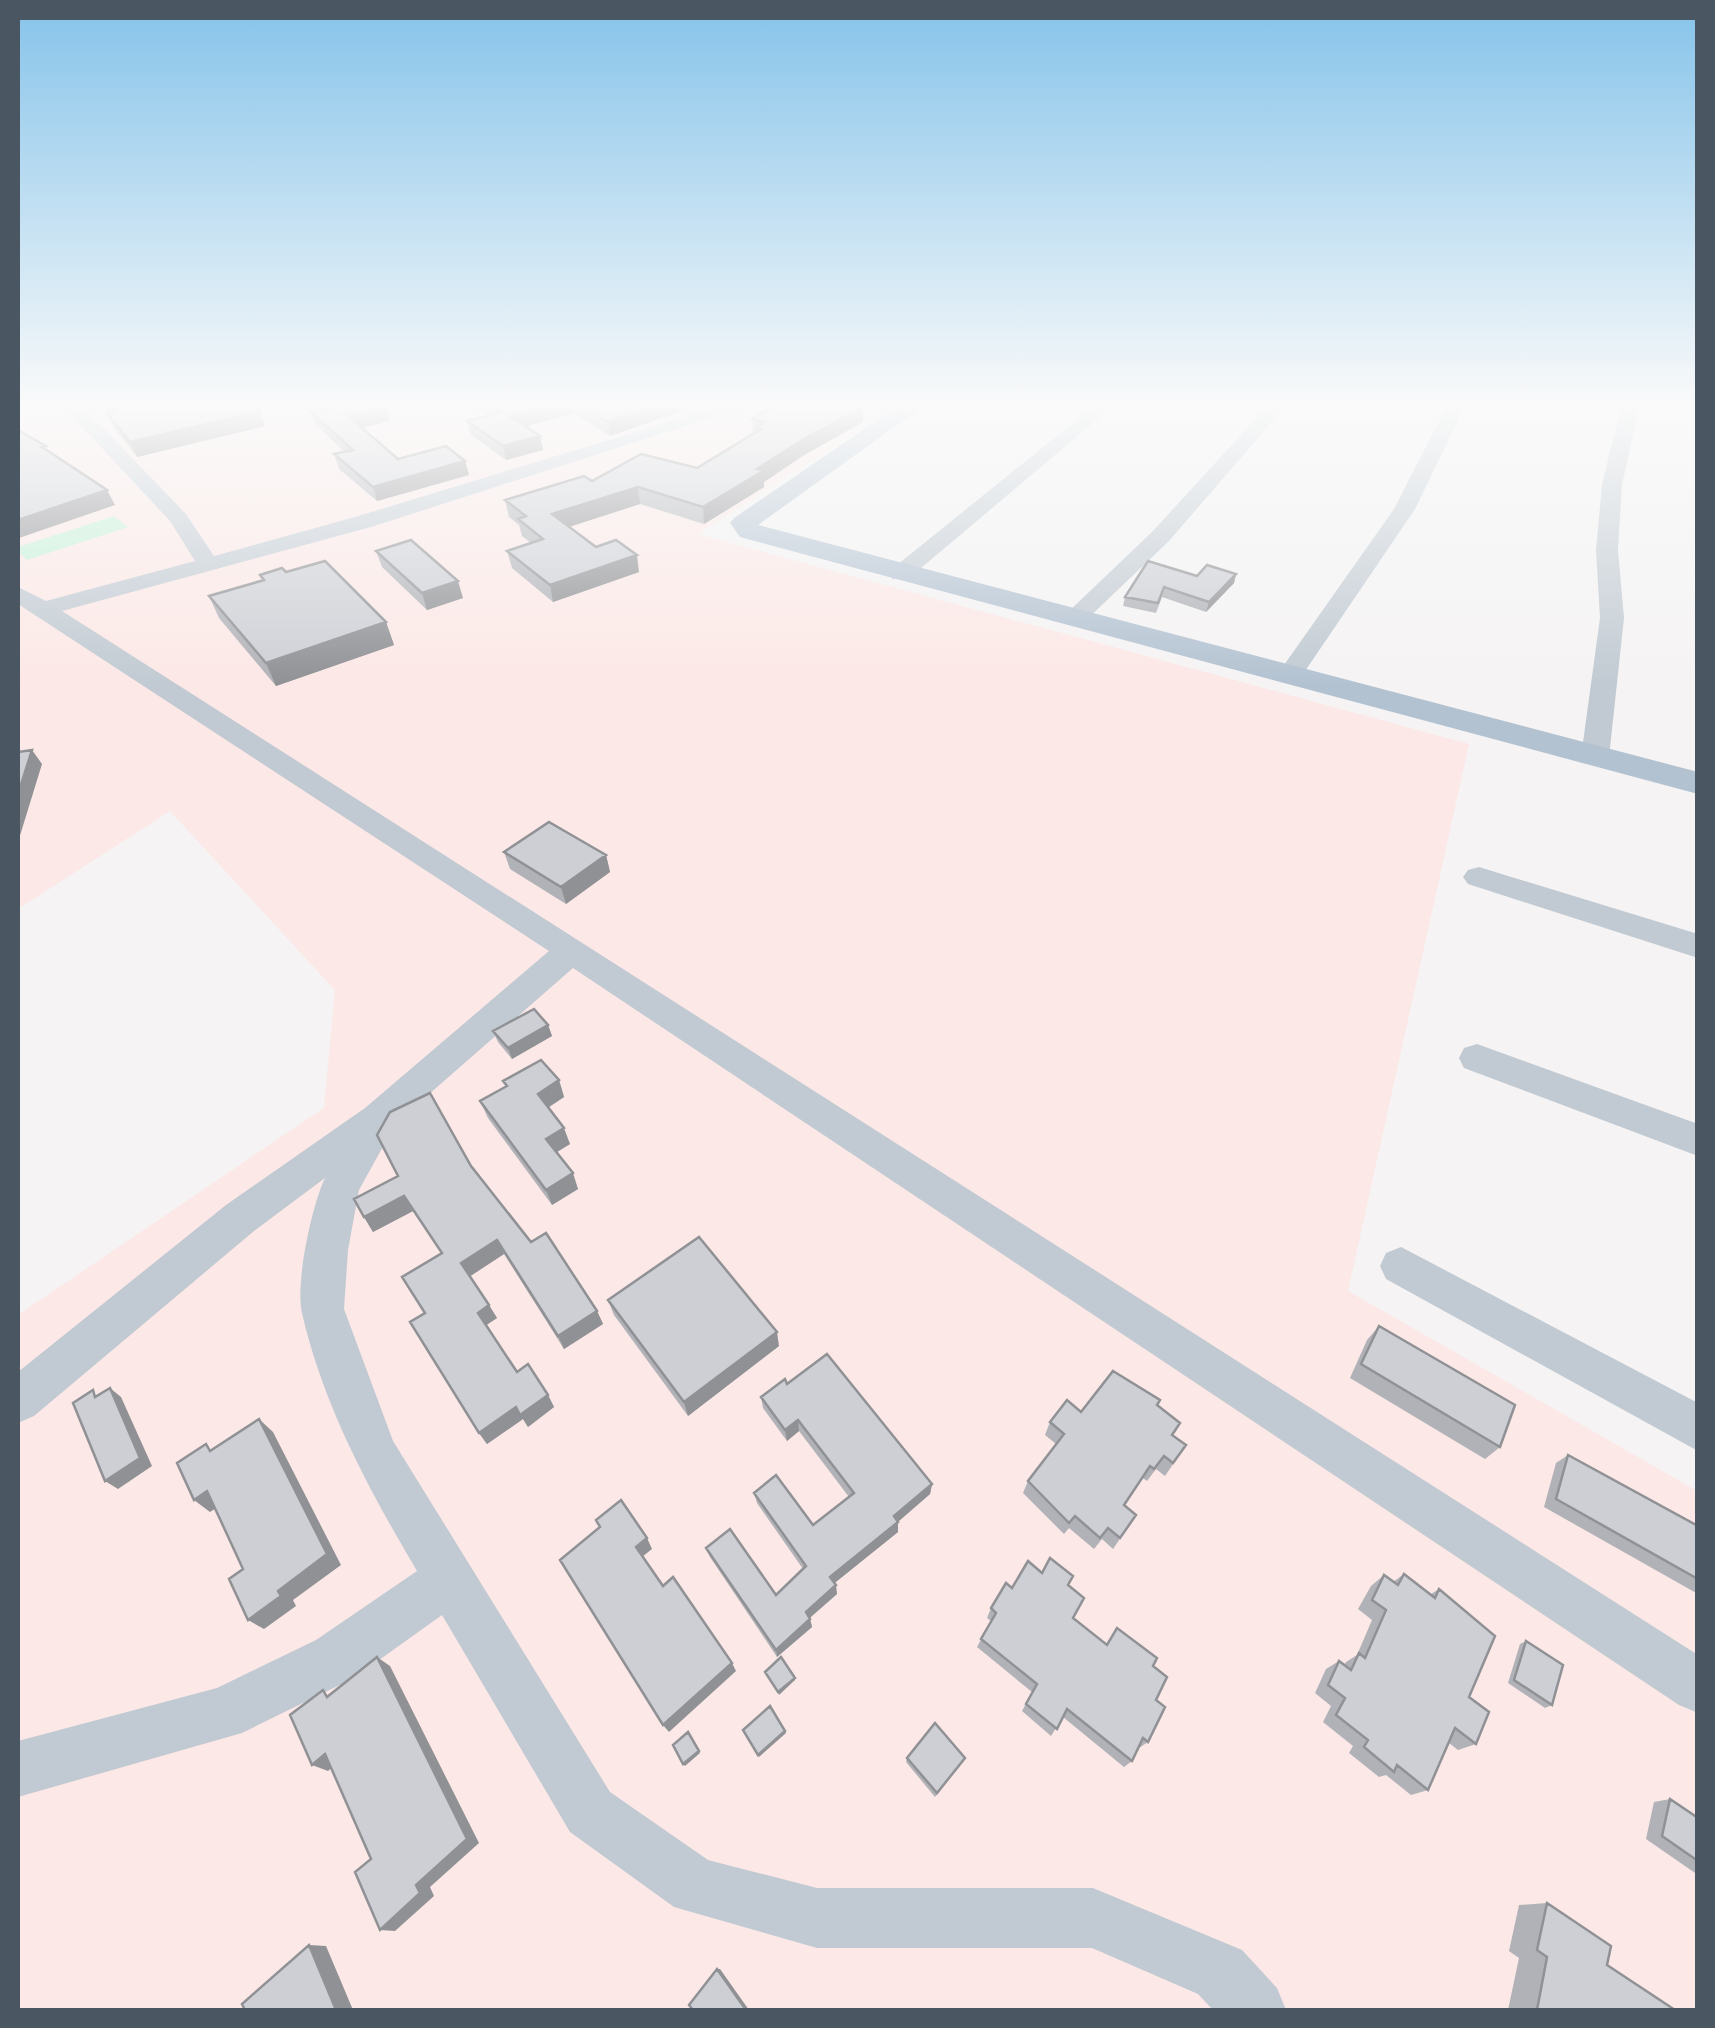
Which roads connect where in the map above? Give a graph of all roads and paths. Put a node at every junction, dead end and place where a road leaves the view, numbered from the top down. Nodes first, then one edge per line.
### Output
1 (159, 497) edge
2 (438, 497) edge
3 (780, 497) edge
4 (994, 497) edge
5 (1196, 497) edge
6 (1409, 497) edge
7 (1611, 497) edge
8 (209, 566) junction
9 (900, 574) junction
10 (29, 602) edge
11 (1074, 619) junction
12 (1290, 675) junction
13 (1595, 757) junction
14 (1698, 783) edge
15 (1479, 876) dead end
16 (1698, 946) edge
17 (570, 952) junction
18 (1476, 1058) dead end
19 (383, 1112) junction
20 (1698, 1140) edge
21 (1401, 1266) dead end
22 (18, 1400) edge
23 (1698, 1428) edge
24 (448, 1580) junction
25 (1698, 1686) edge
26 (18, 1770) edge
27 (1255, 2010) edge

1 - 8 street
2 - 8 street
3 - 9 main road
4 - 9 street
5 - 11 street
6 - 12 street
7 - 13 street
8 - 10 street
9 - 11 main road
10 - 17 street
11 - 12 main road
12 - 13 main road
13 - 14 main road
15 - 16 street
17 - 19 street
17 - 25 street
18 - 20 street
19 - 22 street
19 - 24 street
21 - 23 street
24 - 26 street
24 - 27 street

